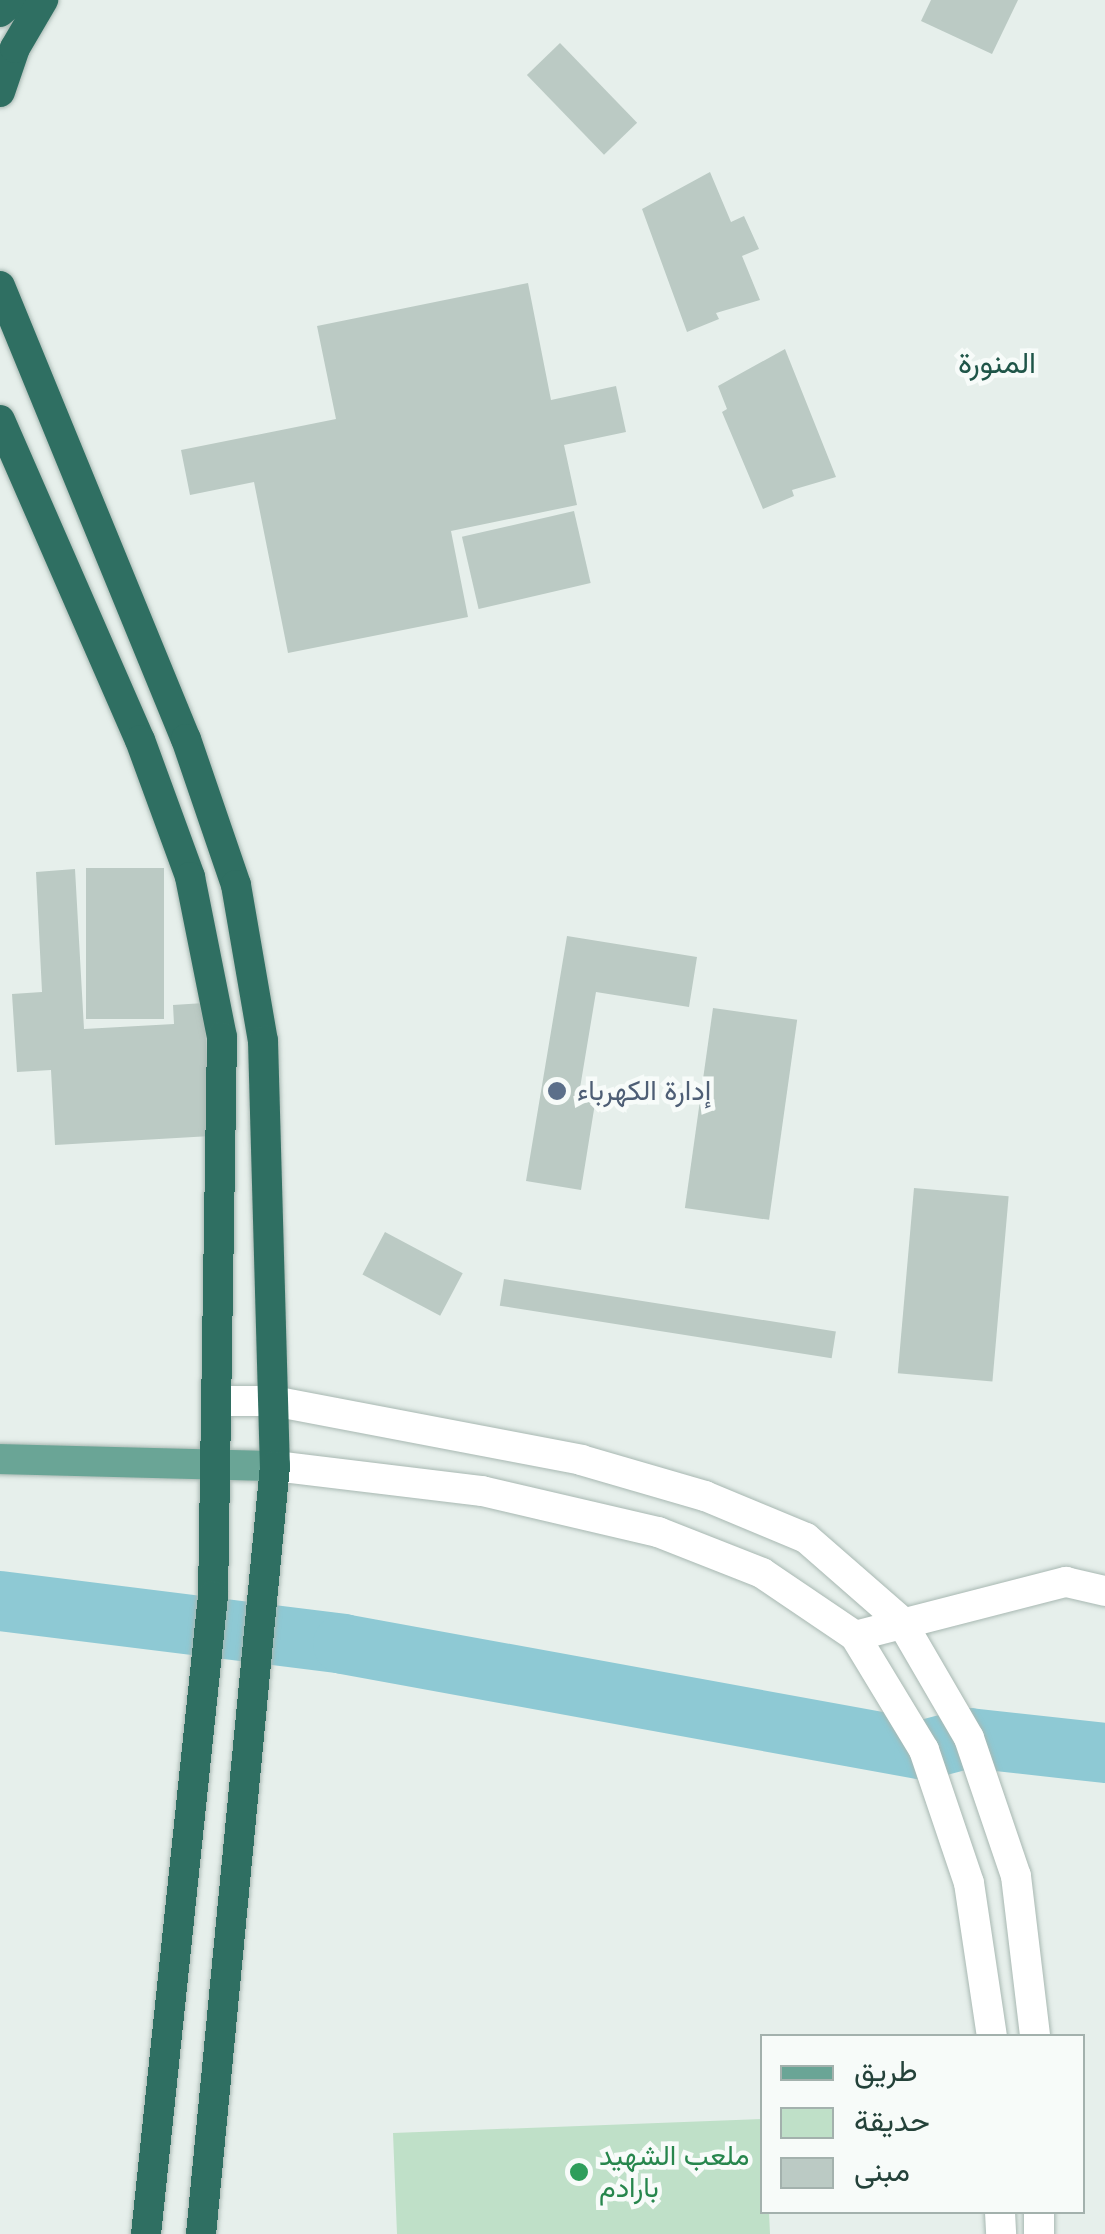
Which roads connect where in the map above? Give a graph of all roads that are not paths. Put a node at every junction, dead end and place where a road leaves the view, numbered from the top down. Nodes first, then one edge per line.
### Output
1 (14, 0) edge
2 (42, 0) edge
3 (0, 12) edge
4 (0, 92) edge
5 (0, 286) edge
6 (0, 420) edge
7 (219, 1400) junction
8 (273, 1401) junction
9 (0, 1460) edge
10 (216, 1464) junction
11 (275, 1466) junction
12 (1105, 1591) edge
13 (902, 1621) junction
14 (855, 1636) junction
15 (992, 2034) edge
16 (1035, 2034) edge
17 (146, 2234) edge
18 (202, 2234) edge

1 - 3 highway
2 - 4 highway
5 - 8 highway
6 - 7 highway
7 - 8 street
7 - 10 highway
8 - 11 highway
8 - 13 street
9 - 10 main road
10 - 11 main road
10 - 17 highway
11 - 14 street
11 - 18 highway
12 - 13 street
13 - 14 street
13 - 16 street
14 - 15 street

